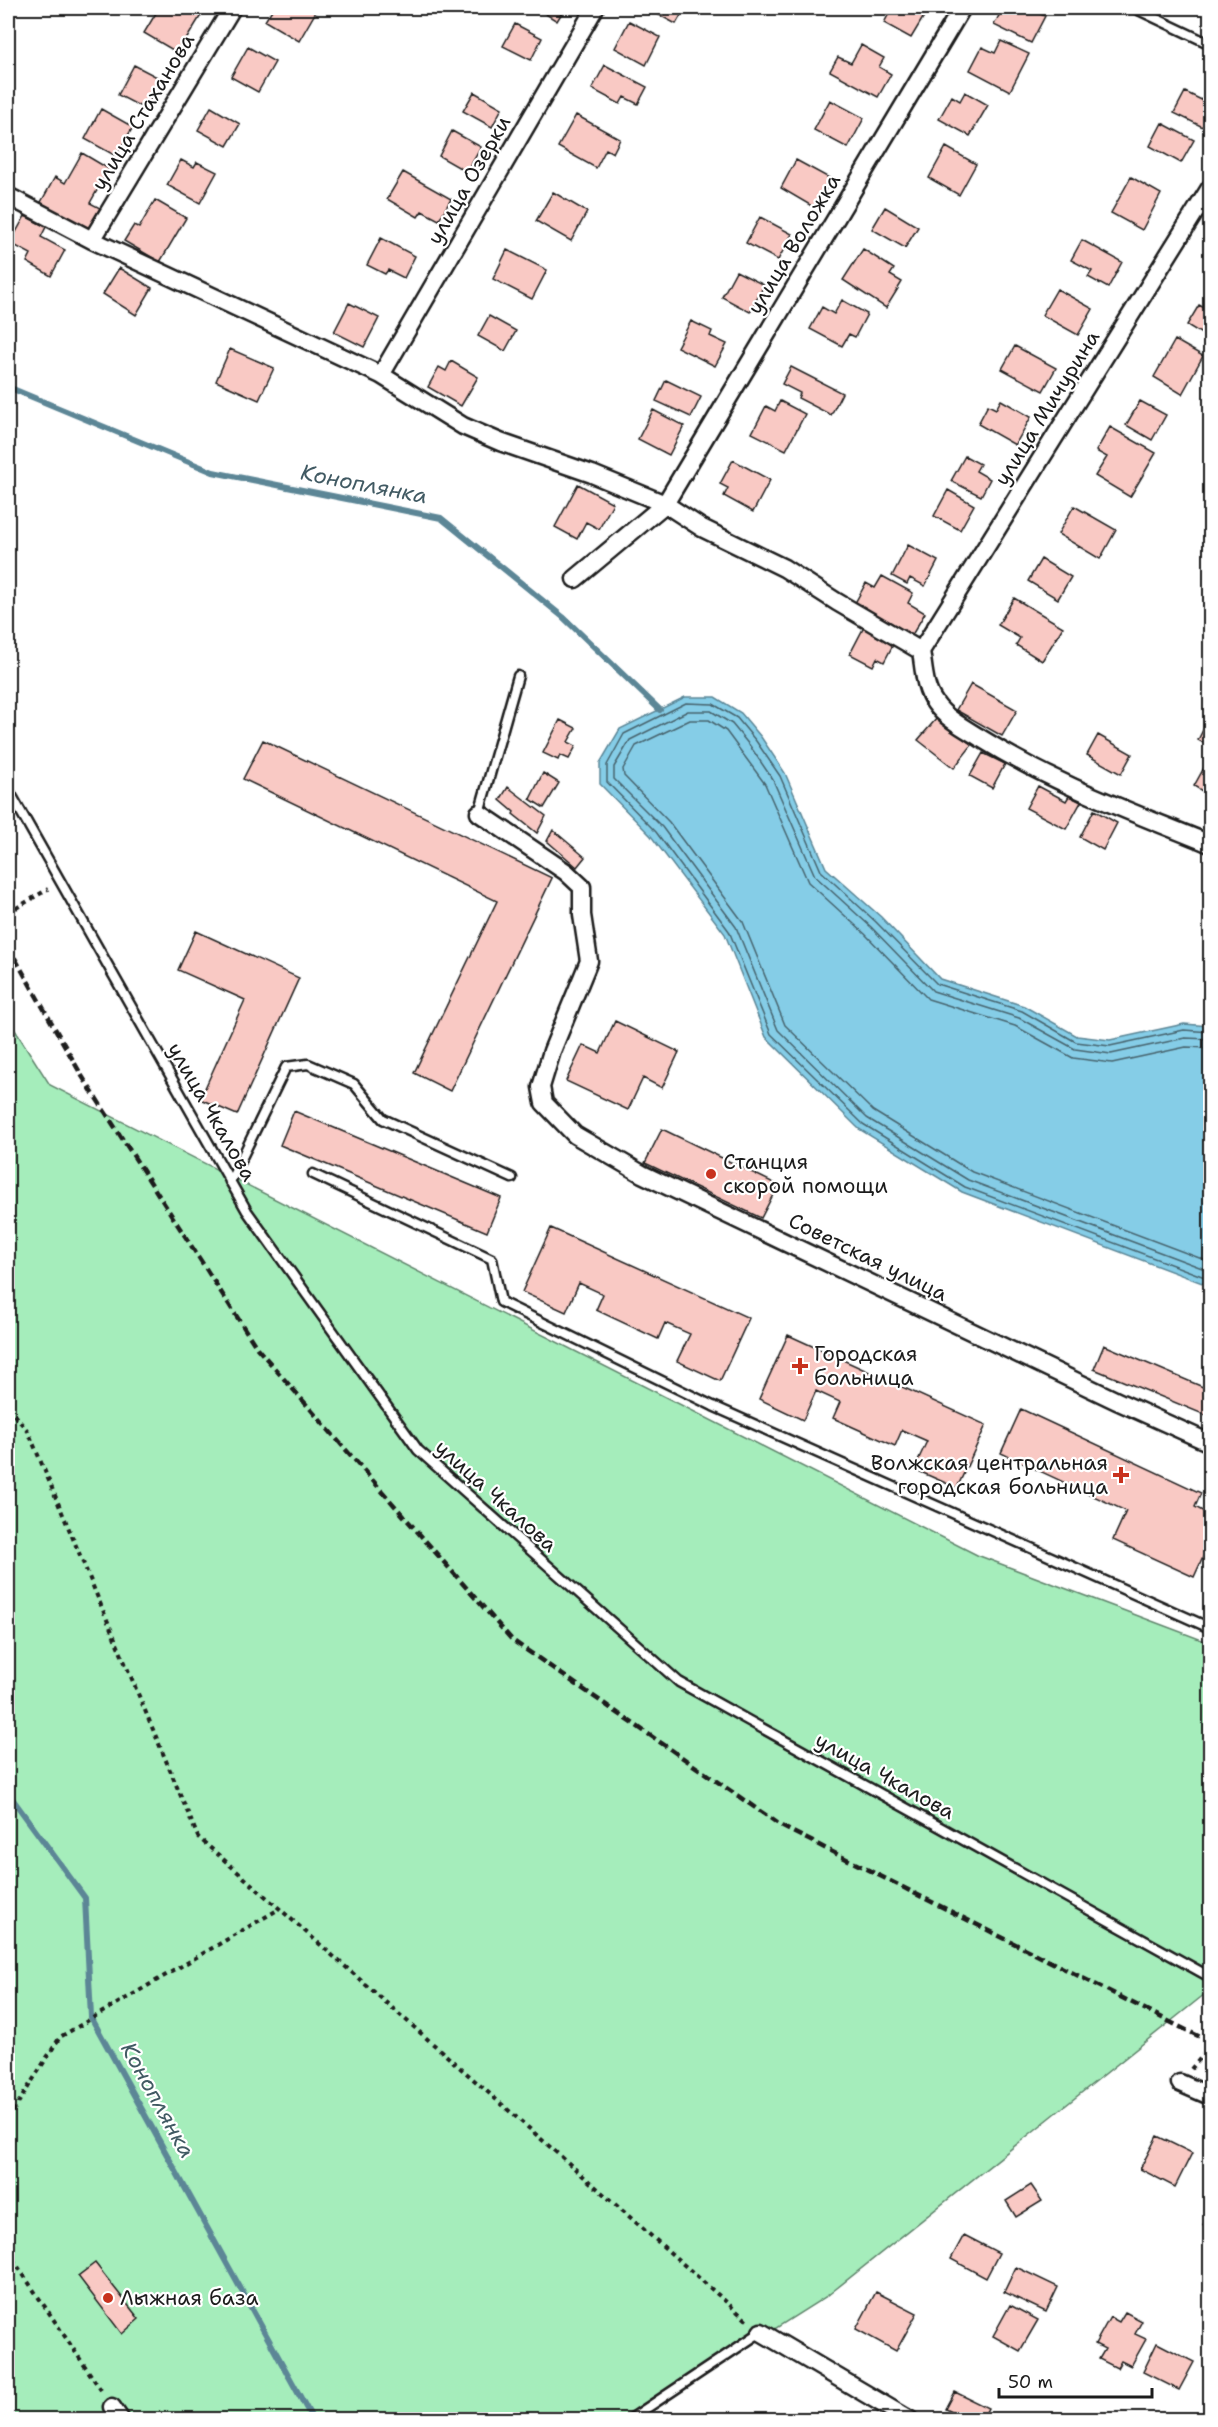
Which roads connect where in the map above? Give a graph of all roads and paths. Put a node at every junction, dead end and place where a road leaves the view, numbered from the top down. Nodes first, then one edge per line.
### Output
1 (232, 8) edge
2 (595, 8) edge
3 (962, 8) edge
4 (1134, 8) edge
5 (1210, 44) edge
6 (1210, 188) edge
7 (8, 196) edge
8 (92, 240) junction
9 (381, 375) junction
10 (665, 504) junction
11 (575, 579) dead end
12 (921, 651) junction
13 (518, 676) dead end
14 (8, 789) edge
15 (479, 813) joint
16 (1210, 843) edge
17 (60, 882) junction
18 (8, 913) edge
19 (313, 1174) dead end
20 (512, 1178) dead end
21 (230, 1182) junction
22 (8, 1408) edge
23 (1210, 1443) edge
24 (1210, 1628) edge
25 (279, 1909) junction
26 (1210, 1977) edge
27 (1210, 2047) edge
28 (1180, 2083) joint
29 (1210, 2096) edge
30 (8, 2119) edge
31 (8, 2252) edge
32 (761, 2332) junction
33 (116, 2413) edge
34 (629, 2420) edge
35 (910, 2420) edge

1 - 8 street, улица Стаханова
2 - 9 street, улица Озерки
3 - 10 street, улица Воложка
4 - 5 lane
6 - 12 street, улица Мичурина
7 - 8 street
8 - 9 street
9 - 10 street
10 - 11 street
10 - 12 street
12 - 16 street
13 - 15 lane
14 - 17 lane, улица Чкалова
15 - 23 street, Советская улица
17 - 18 path
17 - 21 lane, улица Чкалова
19 - 24 lane
20 - 21 lane
21 - 26 lane, улица Чкалова
22 - 25 path
25 - 30 path
25 - 32 path
27 - 28 path
28 - 29 street
31 - 33 path
32 - 34 lane
32 - 35 street

